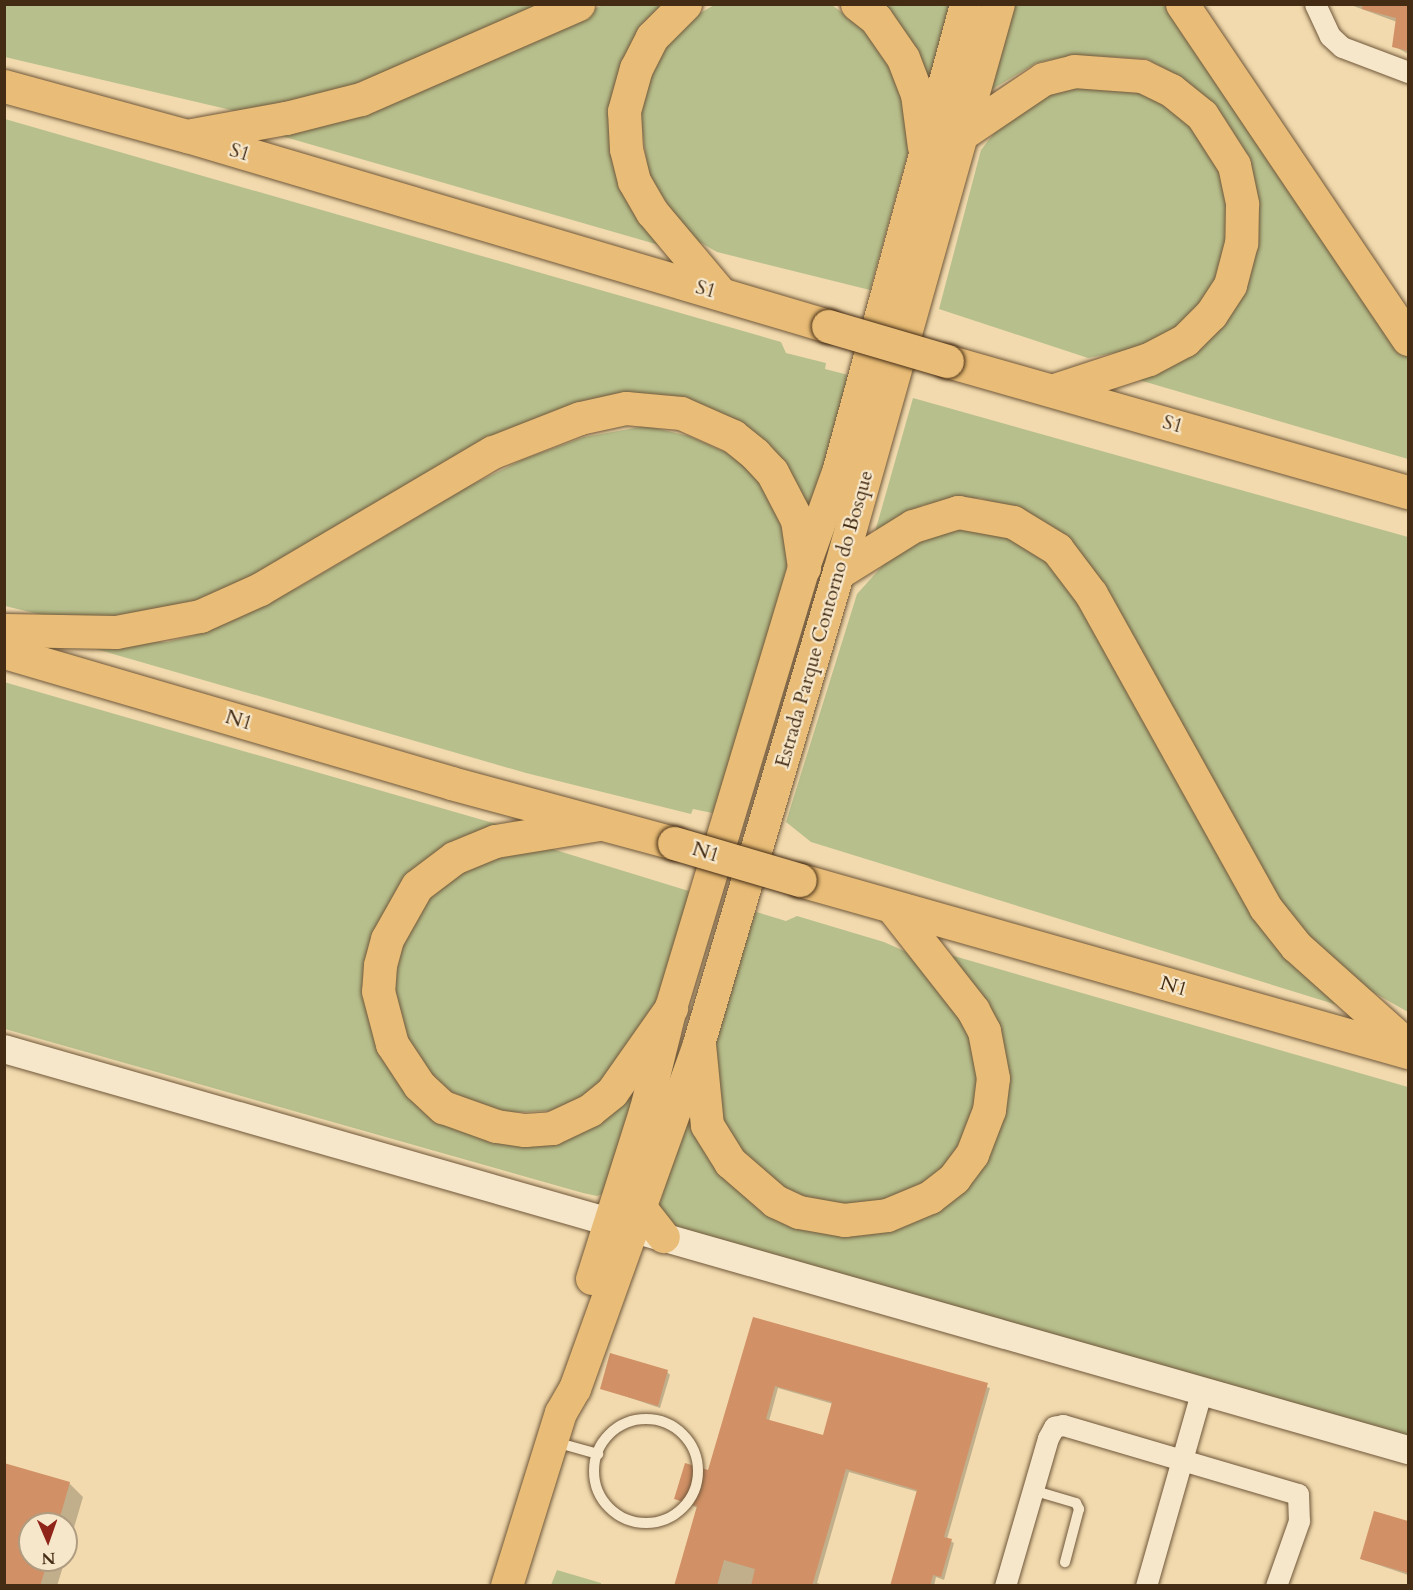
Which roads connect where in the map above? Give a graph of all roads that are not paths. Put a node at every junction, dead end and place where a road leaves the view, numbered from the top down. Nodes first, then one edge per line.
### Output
1 (578, 4) edge
2 (685, 4) edge
3 (857, 4) edge
4 (966, 4) edge
5 (999, 4) edge
6 (1182, 4) edge
7 (1314, 4) edge
8 (1408, 72) edge
9 (4, 86) edge
10 (960, 135) junction
11 (187, 136) junction
12 (924, 147) junction
13 (720, 293) junction
14 (1408, 339) edge
15 (1054, 390) junction
16 (1408, 492) edge
17 (804, 567) junction
18 (839, 572) junction
19 (4, 630) edge
20 (4, 652) edge
21 (599, 824) junction
22 (893, 908) junction
23 (671, 1008) junction
24 (699, 1044) junction
25 (1408, 1046) edge
26 (4, 1049) edge
27 (1408, 1052) edge
28 (622, 1221) junction
29 (664, 1237) joint
30 (1202, 1390) junction
31 (557, 1427) junction
32 (1408, 1450) edge
33 (598, 1454) junction
34 (1183, 1458) junction
35 (1031, 1490) junction
36 (1065, 1562) dead end
37 (1279, 1585) edge
38 (507, 1586) edge
39 (1005, 1586) edge
40 (1146, 1586) edge

1 - 11 highway
2 - 13 highway
3 - 12 highway
4 - 12 main road, Estrada Parque Contorno do Bosque
5 - 10 main road, Estrada Parque Contorno do Bosque
6 - 14 highway
7 - 8 street
9 - 11 highway, S1
10 - 15 highway
10 - 18 main road, Estrada Parque Contorno do Bosque
11 - 13 highway, S1
12 - 17 main road, Estrada Parque Contorno do Bosque
13 - 15 highway, S1, bridge
15 - 16 highway, S1
17 - 19 highway
17 - 23 main road, Estrada Parque Contorno do Bosque
18 - 24 main road, Estrada Parque Contorno do Bosque
18 - 25 highway
20 - 21 highway, N1
21 - 22 highway, N1, bridge
21 - 23 highway
22 - 24 highway
22 - 27 highway, N1
23 - 28 main road, Estrada Parque Contorno do Bosque
24 - 28 main road, Estrada Parque Contorno do Bosque
26 - 28 main road
28 - 29 main road
28 - 31 main road
28 - 31 main road
29 - 30 main road
30 - 32 main road
30 - 34 street
31 - 33 lane
31 - 38 main road
33 - 33 lane
34 - 35 street
34 - 37 street
34 - 40 street
35 - 36 lane
35 - 39 street

